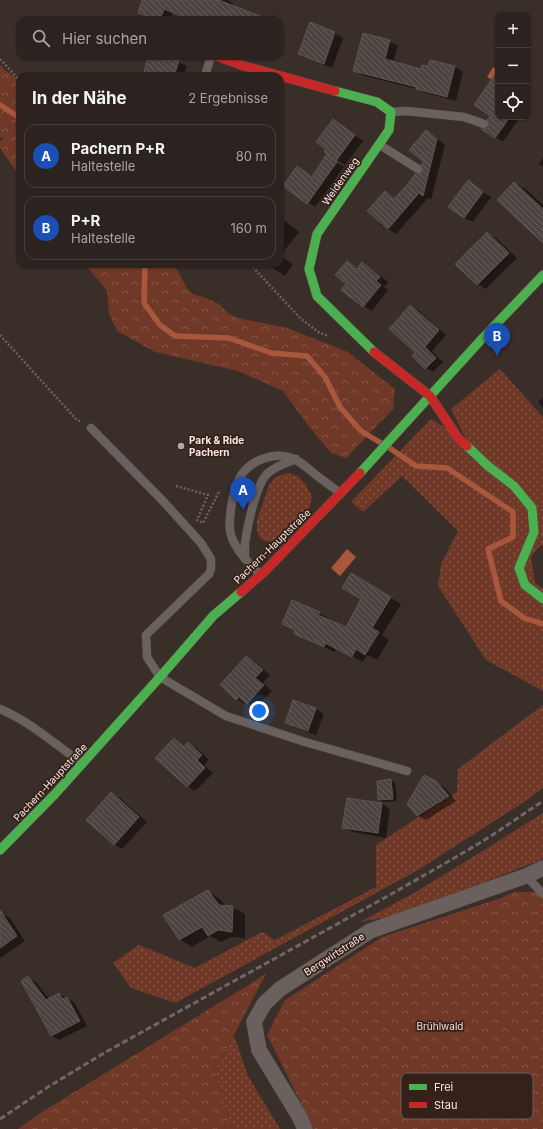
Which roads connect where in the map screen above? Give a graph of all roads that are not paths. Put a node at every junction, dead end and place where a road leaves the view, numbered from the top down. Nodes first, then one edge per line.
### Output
1 (210, 60) edge
2 (228, 60) edge
3 (206, 72) edge
4 (266, 72) edge
5 (284, 77) edge
6 (391, 112) junction
7 (484, 124) dead end
8 (379, 144) junction
9 (418, 169) dead end
10 (542, 278) edge
11 (430, 396) junction
12 (91, 428) road end
13 (296, 459) junction
14 (341, 493) junction
15 (539, 532) edge
16 (245, 559) junction
17 (261, 575) junction
18 (543, 599) edge
19 (160, 676) junction
20 (0, 709) edge
21 (83, 763) junction
22 (407, 771) dead end
23 (0, 850) edge
24 (543, 868) edge
25 (526, 876) junction
26 (543, 894) edge
27 (305, 1129) edge

1 - 3 lane
2 - 4 street
5 - 6 street
6 - 7 lane
6 - 8 street, Weidenweg
8 - 9 lane
8 - 11 street, Weidenweg
10 - 11 street, Pachern-Hauptstraße
11 - 14 street, Pachern-Hauptstraße
11 - 15 street, Weidenweg
12 - 19 lane
13 - 14 lane
13 - 16 lane
13 - 16 lane
14 - 17 street, Pachern-Hauptstraße
15 - 18 street
16 - 17 lane
17 - 19 street, Pachern-Hauptstraße
19 - 21 street, Pachern-Hauptstraße
19 - 22 lane
20 - 21 lane
21 - 23 street, Pachern-Hauptstraße
24 - 25 street, Bergwirtstraße
25 - 26 lane
25 - 27 street, Bergwirtstraße

